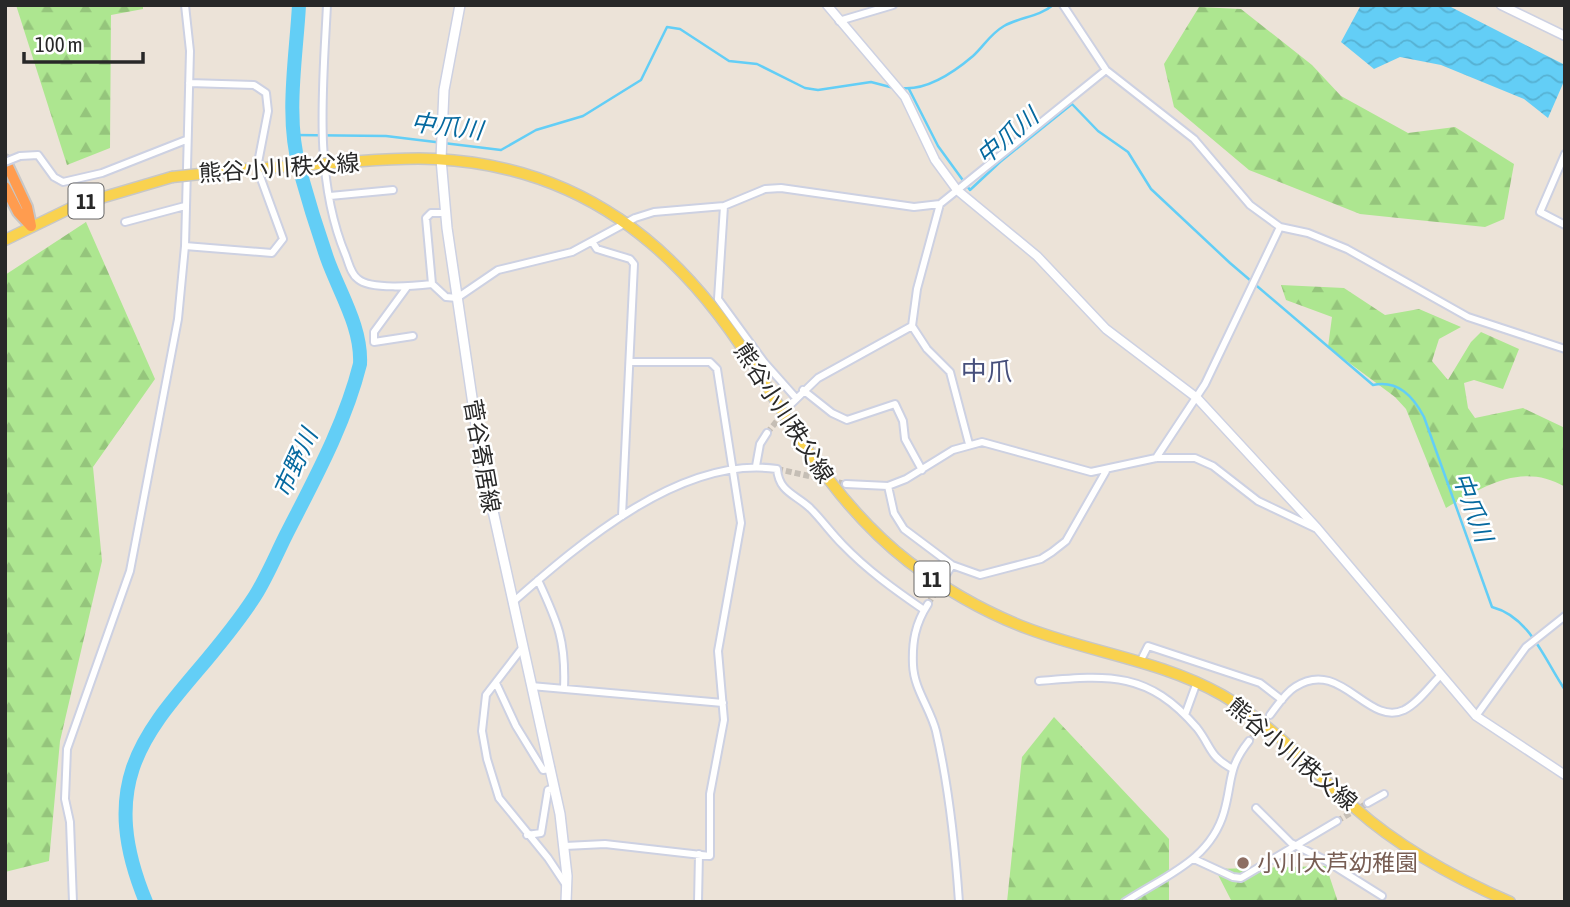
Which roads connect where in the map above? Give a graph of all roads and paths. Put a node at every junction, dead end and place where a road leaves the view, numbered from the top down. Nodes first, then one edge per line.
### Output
1 (185, 5) edge
2 (327, 5) edge
3 (460, 5) edge
4 (827, 5) edge
5 (893, 5) edge
6 (1063, 5) edge
7 (1501, 5) edge
8 (839, 21) junction
9 (1565, 36) edge
10 (1106, 70) junction
11 (189, 83) junction
12 (186, 140) junction
13 (1565, 155) edge
14 (441, 159) junction
15 (5, 161) edge
16 (257, 169) junction
17 (5, 187) edge
18 (393, 190) dead end
19 (957, 191) junction
20 (330, 196) junction
21 (940, 204) junction
22 (185, 206) junction
23 (724, 206) junction
24 (445, 212) junction
25 (125, 222) dead end
26 (627, 223) junction
27 (1565, 225) edge
28 (31, 226) junction
29 (1280, 227) junction
30 (5, 240) edge
31 (593, 243) junction
32 (185, 246) junction
33 (432, 284) junction
34 (407, 287) junction
35 (457, 298) junction
36 (912, 326) junction
37 (413, 336) dead end
38 (1565, 349) edge
39 (630, 362) junction
40 (803, 390) junction
41 (796, 398) junction
42 (1197, 398) junction
43 (790, 405) tunnel mouth
44 (767, 433) tunnel mouth
45 (969, 444) junction
46 (1156, 458) junction
47 (756, 466) junction
48 (733, 467) junction
49 (922, 470) junction
50 (1106, 471) junction
51 (846, 484) tunnel mouth
52 (887, 486) junction
53 (622, 516) junction
54 (1317, 528) junction
55 (952, 565) junction
56 (946, 575) tunnel mouth
57 (538, 580) junction
58 (513, 602) junction
59 (1565, 616) edge
60 (523, 646) junction
61 (1140, 662) junction
62 (1440, 676) junction
63 (1040, 681) dead end
64 (1197, 682) junction
65 (496, 683) junction
66 (531, 686) junction
67 (564, 689) junction
68 (1282, 700) junction
69 (723, 703) junction
70 (1185, 715) junction
71 (1269, 715) tunnel mouth
72 (1476, 716) junction
73 (1250, 741) tunnel mouth
74 (1231, 768) junction
75 (551, 769) junction
76 (1565, 775) edge
77 (555, 788) junction
78 (1384, 794) dead end
79 (1368, 803) tunnel mouth
80 (1256, 807) dead end
81 (1338, 821) tunnel mouth
82 (527, 835) junction
83 (1295, 845) junction
84 (565, 846) junction
85 (699, 854) junction
86 (1194, 859) junction
87 (566, 887) junction
88 (1382, 896) dead end
89 (73, 902) edge
90 (566, 902) edge
91 (698, 902) edge
92 (959, 902) edge
93 (1125, 902) edge
94 (1510, 902) edge

1 - 11 street
2 - 20 street
3 - 14 main road, 菅谷寄居線
4 - 8 street
5 - 8 street
6 - 10 street
7 - 9 street
8 - 19 street
10 - 19 street
10 - 29 street
11 - 12 street
11 - 16 street
12 - 15 street, bridge
12 - 22 street
13 - 27 street
14 - 16 main road, 熊谷小川秩父線 / 11, bridge
14 - 24 main road, 菅谷寄居線
14 - 26 main road, 熊谷小川秩父線 / 11
15 - 28 highway
16 - 28 main road, 熊谷小川秩父線 / 11, bridge
16 - 32 street
17 - 28 highway
18 - 20 street
19 - 21 street
19 - 42 street
20 - 34 street
21 - 23 street
21 - 36 street
22 - 25 street
22 - 32 street
23 - 26 street
23 - 41 street
24 - 33 street
24 - 35 main road, 菅谷寄居線
26 - 31 street
26 - 61 main road, 熊谷小川秩父線 / 11
28 - 30 main road, 熊谷小川秩父線 / 11
29 - 38 street
29 - 42 street
31 - 35 street
31 - 39 street
32 - 89 street
33 - 34 street
33 - 35 street
34 - 37 street
35 - 58 main road, 菅谷寄居線
36 - 40 street
36 - 45 street
39 - 48 street
39 - 53 street
40 - 41 street
40 - 49 street
41 - 43 street
42 - 46 street
42 - 54 street
44 - 47 street
45 - 49 street
45 - 50 street
46 - 50 street
46 - 54 street
47 - 48 street
47 - 92 street
48 - 53 street
48 - 69 street
49 - 52 street
50 - 55 street
51 - 52 street
52 - 55 street
53 - 57 street
54 - 62 street
55 - 56 street
57 - 58 street
57 - 67 street
58 - 60 main road, 菅谷寄居線
59 - 72 street
60 - 65 street
60 - 66 main road, 菅谷寄居線
61 - 64 main road, 熊谷小川秩父線 / 11
61 - 68 street
62 - 68 street
62 - 72 street
63 - 70 street
64 - 70 street
64 - 94 main road, 熊谷小川秩父線 / 11
65 - 75 street
65 - 82 street
66 - 67 street
66 - 75 main road, 菅谷寄居線
67 - 69 street
68 - 71 street
69 - 85 street
70 - 74 street
72 - 76 street
73 - 74 street
74 - 86 street
75 - 77 main road, 菅谷寄居線
77 - 82 street
77 - 84 main road, 菅谷寄居線
78 - 79 street
80 - 83 street
81 - 83 street
82 - 87 street
83 - 86 street
83 - 88 street
84 - 85 street
84 - 87 main road, 菅谷寄居線
85 - 91 street
86 - 93 street
87 - 90 main road, 菅谷寄居線

